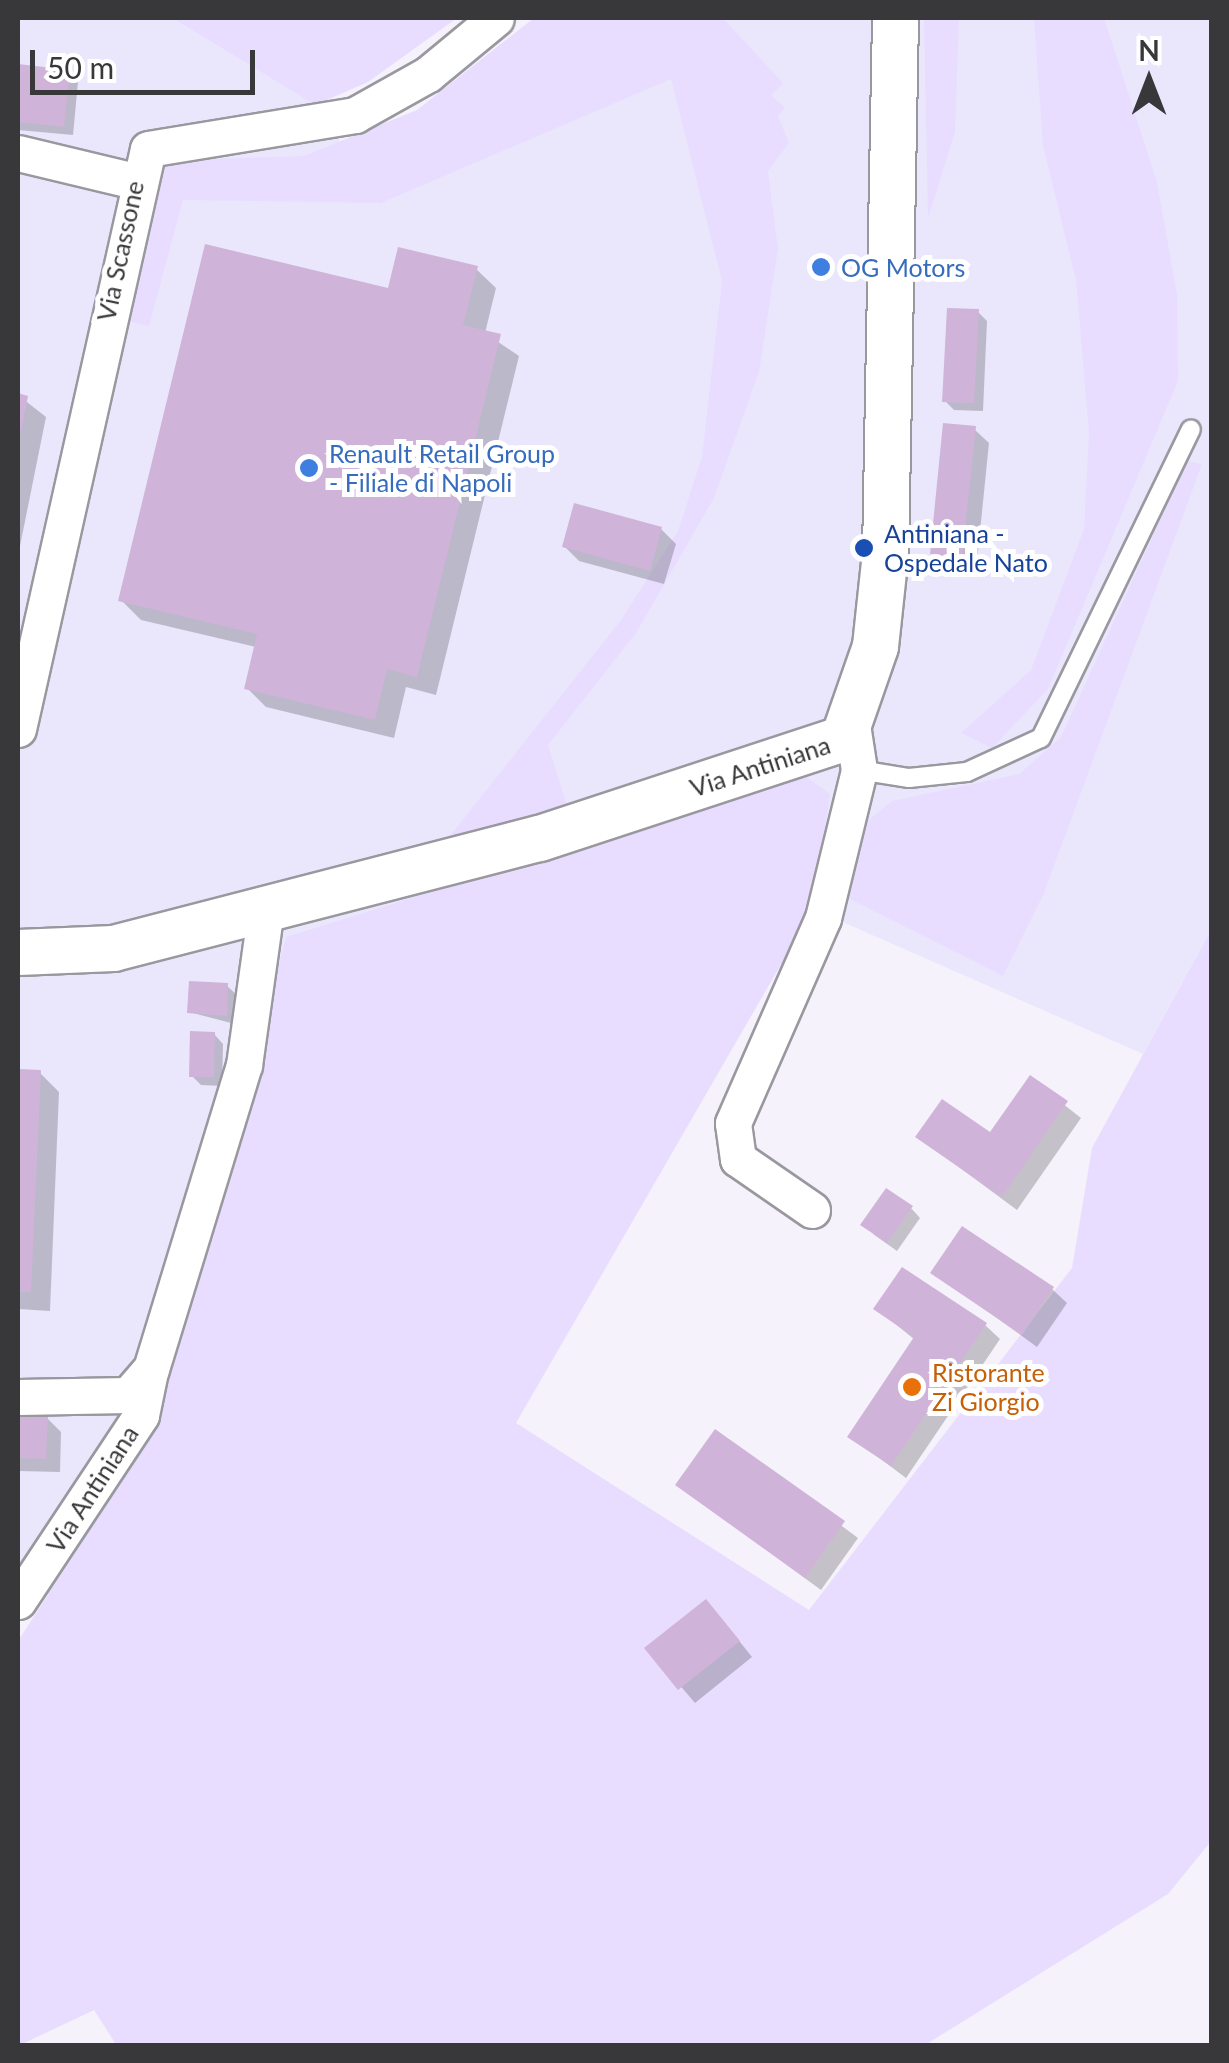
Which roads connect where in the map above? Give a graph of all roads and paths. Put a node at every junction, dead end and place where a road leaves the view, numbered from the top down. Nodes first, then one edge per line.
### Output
1 (496, 18) edge
2 (894, 18) edge
3 (18, 153) edge
4 (135, 182) junction
5 (1191, 429) dead end
6 (852, 724) junction
7 (18, 730) edge
8 (858, 770) junction
9 (266, 908) junction
10 (18, 952) edge
11 (812, 1210) dead end
12 (150, 1369) junction
13 (18, 1397) edge
14 (18, 1602) edge

1 - 4 street, Via Scassone
2 - 6 street, Via Antiniana
3 - 4 street
4 - 7 street, Via Scassone
5 - 8 lane
6 - 8 street
6 - 9 street, Via Antiniana
8 - 11 street
9 - 10 street, Via Antiniana
9 - 12 street, Via Antiniana
12 - 13 street, Via Antiniana
12 - 14 street, Via Antiniana

